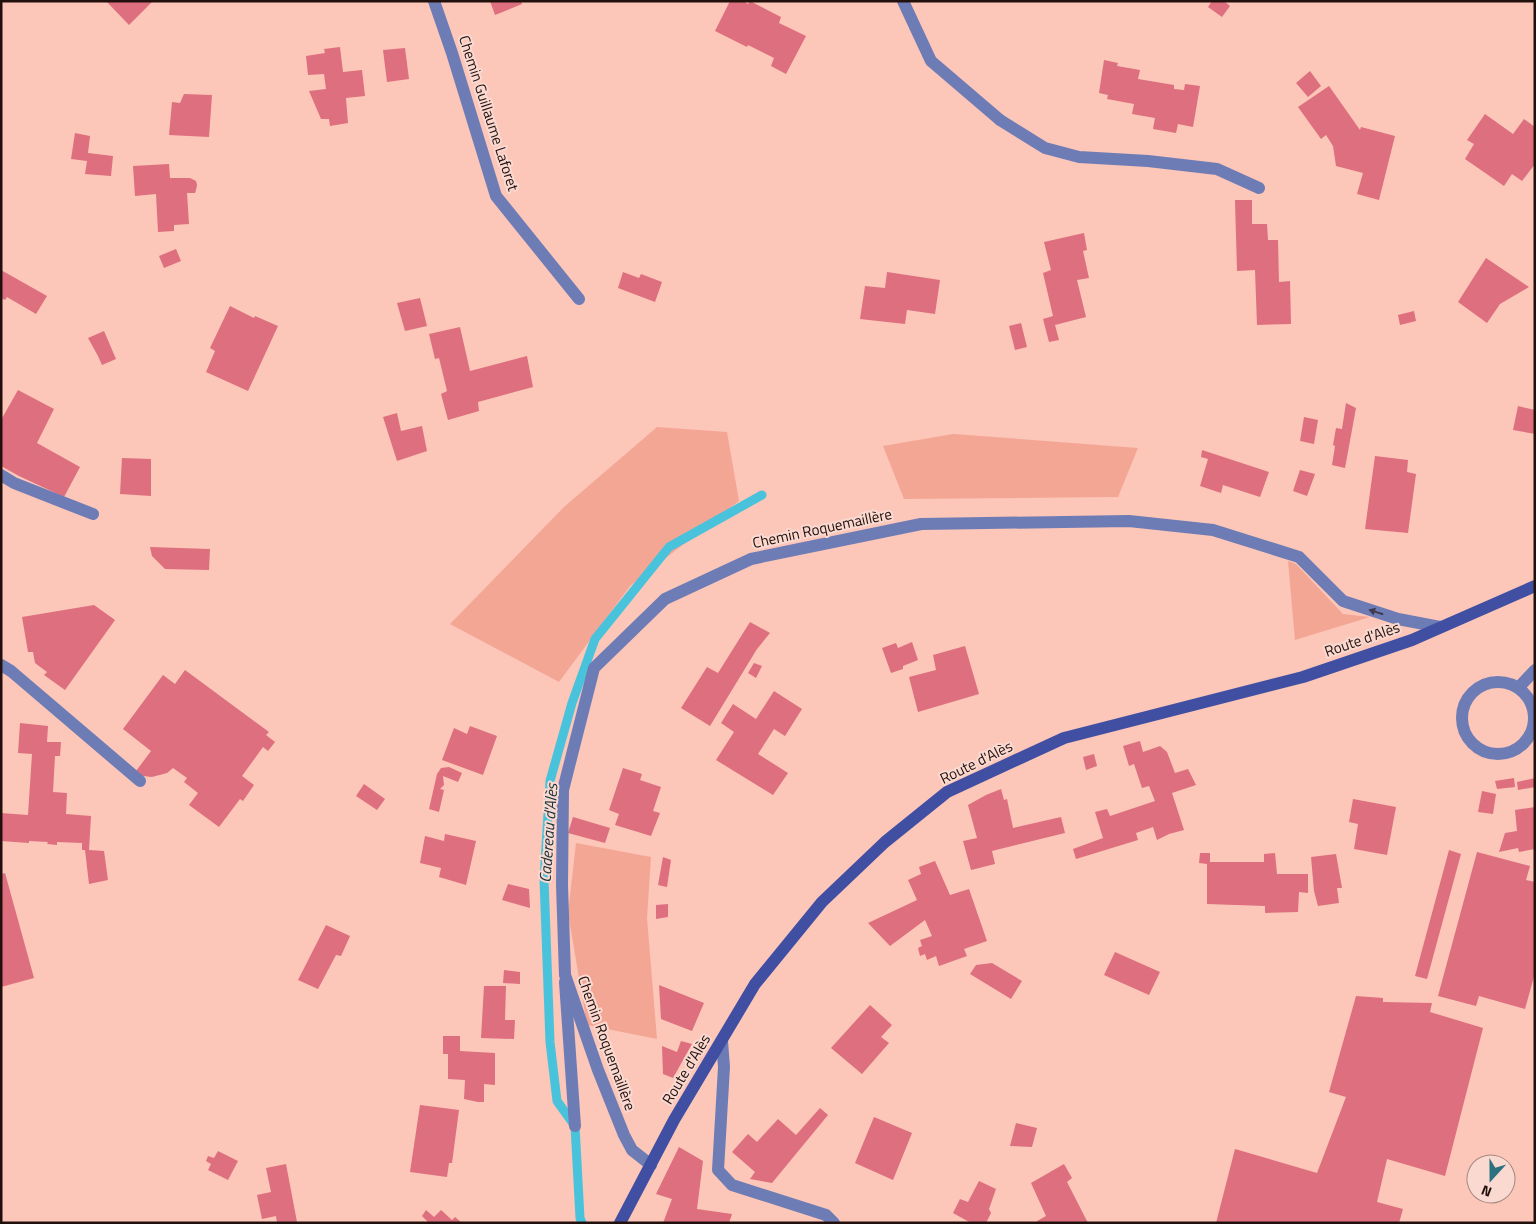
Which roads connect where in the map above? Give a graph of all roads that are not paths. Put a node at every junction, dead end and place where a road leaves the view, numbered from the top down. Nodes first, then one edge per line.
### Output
1 (434, 1) edge
2 (903, 1) edge
3 (1259, 188) dead end
4 (579, 298) dead end
5 (1, 475) edge
6 (93, 514) dead end
7 (1535, 586) edge
8 (1440, 627) junction
9 (1, 665) edge
10 (1535, 670) edge
11 (1519, 687) junction
12 (1534, 711) edge
13 (140, 781) dead end
14 (565, 975) junction
15 (722, 1041) junction
16 (574, 1126) dead end
17 (651, 1165) junction
18 (620, 1223) edge
19 (834, 1223) edge

1 - 4 street, Chemin Guillaume Laforet
2 - 3 street
5 - 6 street
7 - 8 main road, Route d'Alès
8 -> 14 street, Chemin Roquemaillère
8 - 15 main road, Route d'Alès
9 - 13 street
10 - 11 street
11 - 12 street
11 - 12 street
14 - 16 street
14 - 17 street, Chemin Roquemaillère
15 - 17 main road, Route d'Alès
15 - 19 street
17 - 18 main road, Route d'Alès

